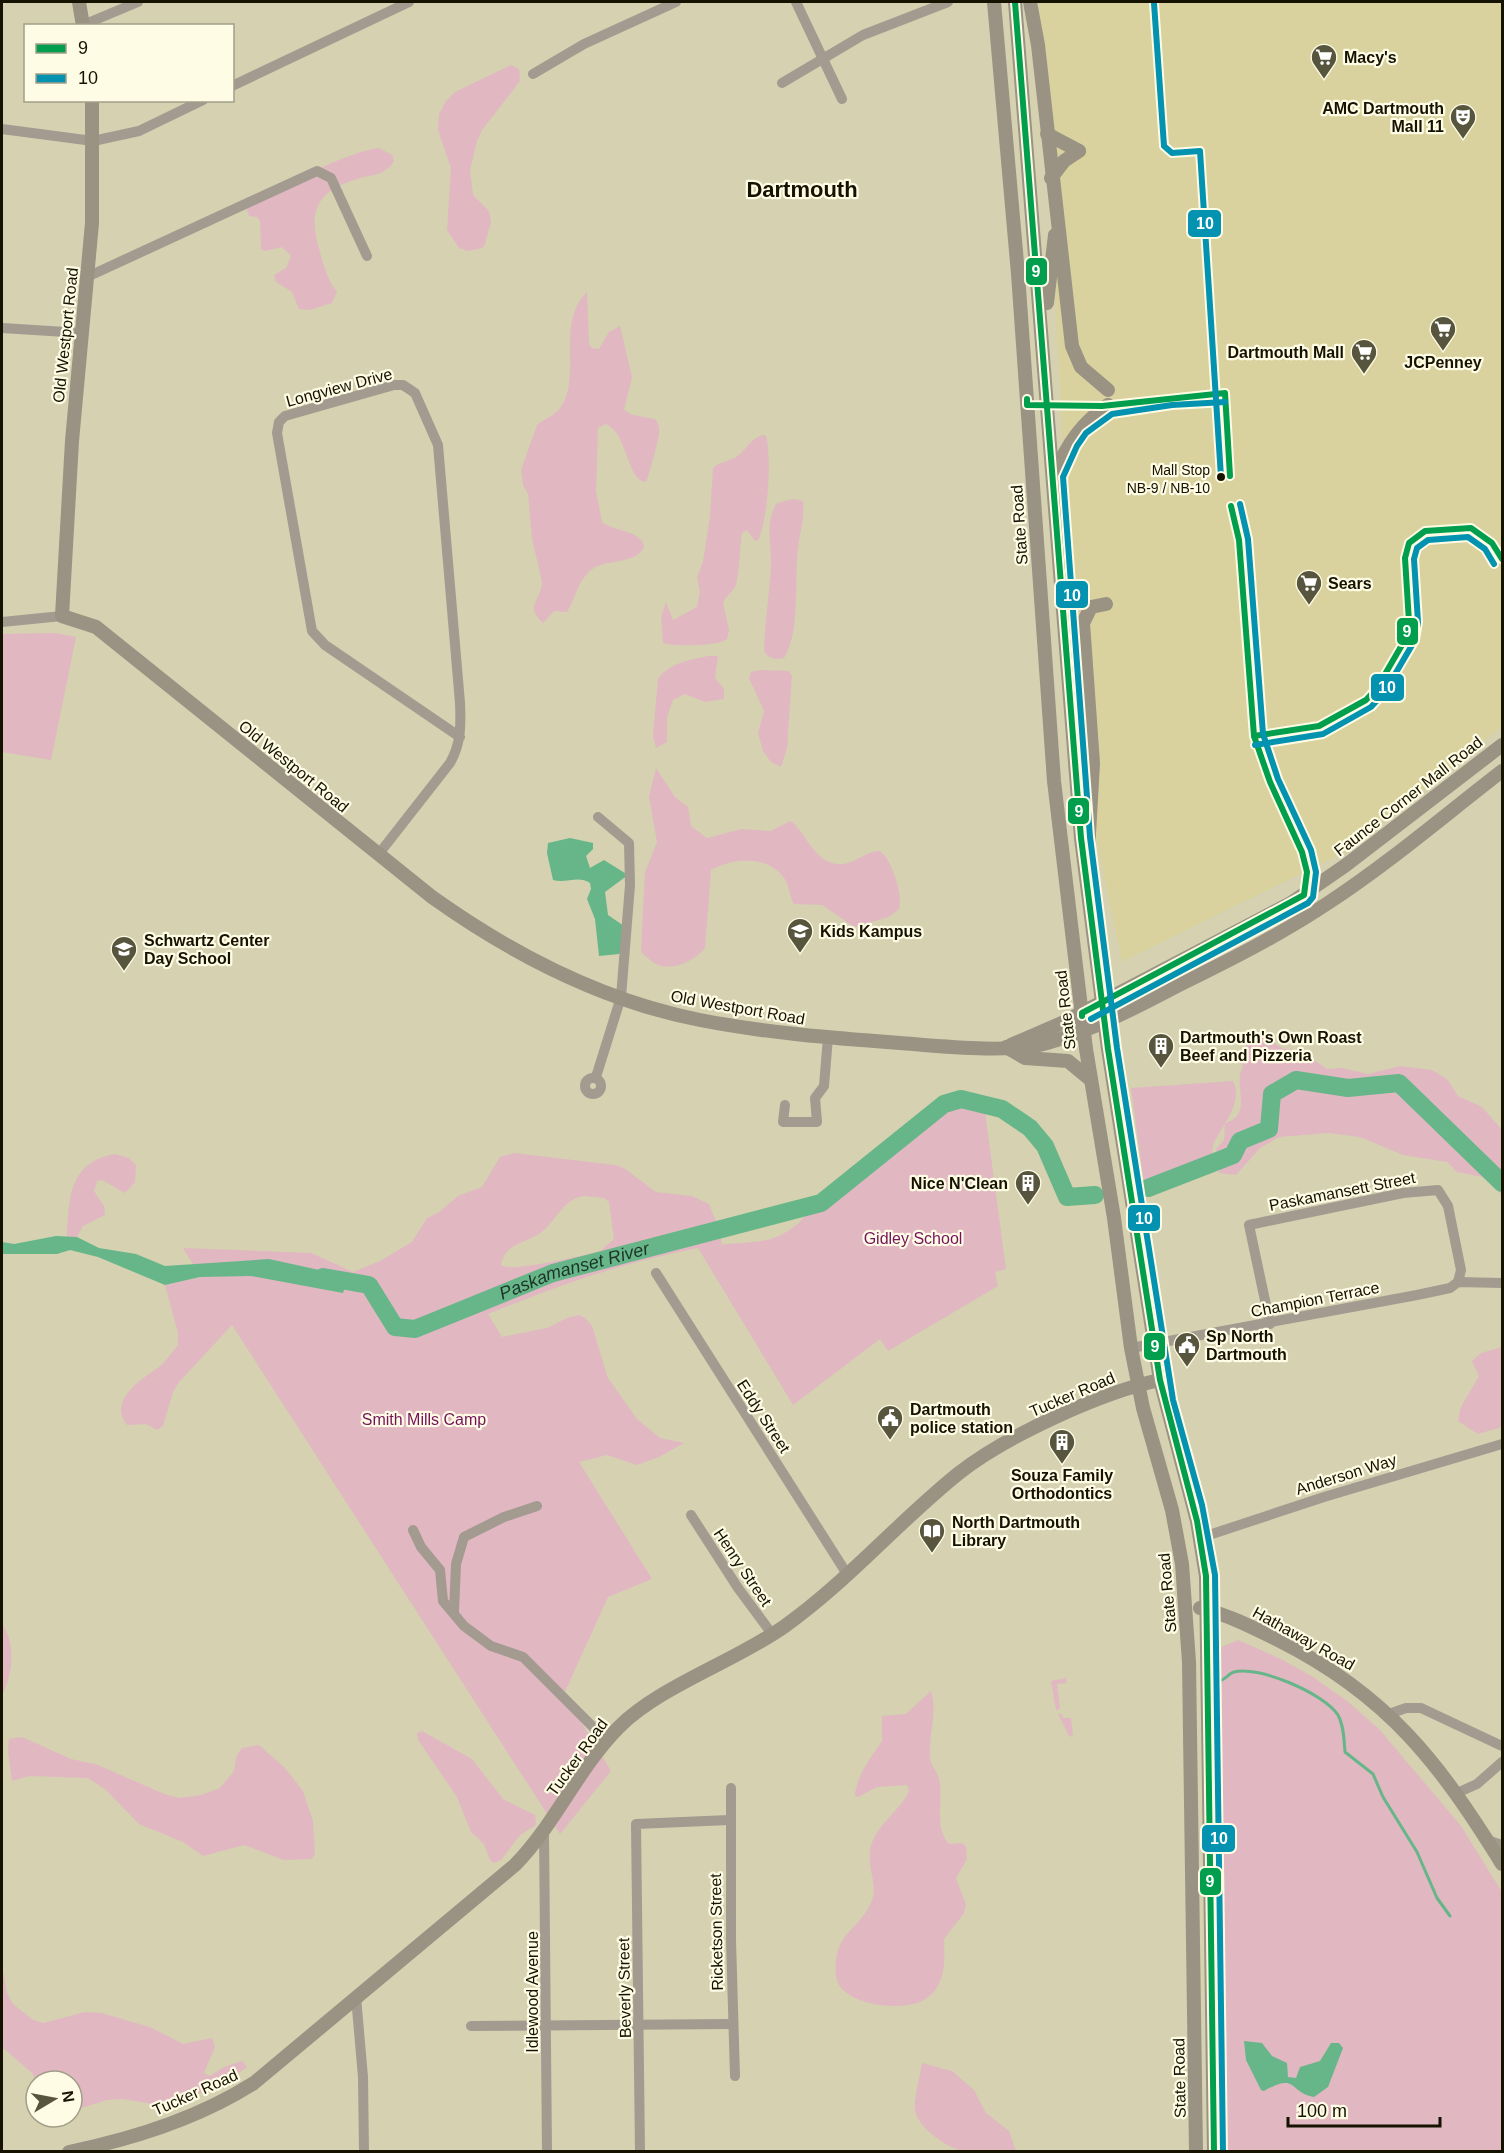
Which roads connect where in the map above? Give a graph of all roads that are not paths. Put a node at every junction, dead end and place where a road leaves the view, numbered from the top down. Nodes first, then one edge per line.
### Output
1 (79, 2) edge
2 (138, 2) edge
3 (409, 2) edge
4 (676, 2) edge
5 (796, 2) edge
6 (948, 2) edge
7 (994, 2) edge
8 (1015, 2) edge
9 (1030, 2) edge
10 (83, 24) edge
11 (85, 24) edge
12 (824, 58) junction
13 (533, 74) dead end
14 (782, 83) dead end
15 (234, 85) edge
16 (843, 99) dead end
17 (92, 102) edge
18 (199, 102) edge
19 (2, 129) edge
20 (1047, 134) junction
21 (93, 141) junction
22 (1051, 178) junction
23 (1057, 221) junction
24 (366, 256) dead end
25 (87, 277) junction
26 (2, 328) edge
27 (1043, 332) junction
28 (82, 333) junction
29 (1108, 390) dead end
30 (1108, 405) dead end
31 (1054, 475) junction
32 (1106, 604) dead end
33 (62, 616) junction
34 (2, 622) edge
35 (460, 737) junction
36 (1503, 745) edge
37 (1503, 771) edge
38 (598, 817) dead end
39 (378, 855) junction
40 (1086, 873) junction
41 (621, 997) junction
42 (1102, 1002) junction
43 (1082, 1013) junction
44 (1105, 1022) junction
45 (1084, 1031) junction
46 (828, 1037) junction
47 (1006, 1047) junction
48 (596, 1077) dead end
49 (1091, 1080) junction
50 (785, 1105) dead end
51 (656, 1273) dead end
52 (1458, 1282) junction
53 (1503, 1283) edge
54 (1270, 1324) junction
55 (1155, 1345) junction
56 (1131, 1348) junction
57 (1160, 1380) junction
58 (1138, 1385) junction
59 (1503, 1444) edge
60 (537, 1506) dead end
61 (691, 1515) dead end
62 (414, 1530) dead end
63 (1200, 1538) junction
64 (847, 1574) junction
65 (1187, 1605) junction
66 (1207, 1610) junction
67 (454, 1612) junction
68 (772, 1634) junction
69 (1389, 1714) junction
70 (607, 1741) junction
71 (1503, 1746) edge
72 (1503, 1762) edge
73 (731, 1788) dead end
74 (1458, 1793) junction
75 (729, 1820) junction
76 (544, 1832) junction
77 (1487, 1840) junction
78 (1503, 1845) edge
79 (1503, 1864) edge
80 (356, 1996) junction
81 (1194, 2022) junction
82 (1212, 2022) junction
83 (732, 2024) junction
84 (547, 2025) junction
85 (639, 2025) junction
86 (471, 2026) dead end
87 (735, 2076) dead end
88 (69, 2151) edge
89 (364, 2151) edge
90 (547, 2151) edge
91 (640, 2151) edge
92 (1196, 2151) edge
93 (1214, 2151) edge

1 - 10 main road
2 - 11 street
3 - 15 street
4 - 13 street
5 - 12 street
6 - 12 street
7 - 43 main road, State Road
8 - 27 main road, State Road
9 - 20 main road
12 - 14 street
12 - 16 street
17 - 21 main road, Old Westport Road
18 - 21 street
19 - 21 street
20 - 22 main road
20 - 22 main road
21 - 25 main road, Old Westport Road
22 - 23 main road
23 - 27 main road
23 - 29 main road
24 - 25 street
25 - 28 main road, Old Westport Road
26 - 28 street
27 - 31 main road, State Road
28 - 33 main road, Old Westport Road
30 - 31 main road
31 - 40 main road, State Road
32 - 40 main road
33 - 34 street
33 - 39 main road, Old Westport Road
35 - 35 street, Longview Drive
35 - 39 street, Longview Drive
36 - 42 main road, Faunce Corner Mall Road
37 - 44 main road
38 - 41 street
39 - 41 main road, Old Westport Road
40 - 42 main road, State Road
41 - 46 main road, Old Westport Road
41 - 48 street
42 - 43 main road, Faunce Corner Mall Road
42 - 44 main road, State Road
43 - 45 main road, State Road
43 - 47 main road, Old Westport Road
44 - 45 main road
44 - 55 main road, State Road
45 - 47 main road, Old Westport Road
45 - 49 main road, State Road
46 - 47 main road, Old Westport Road
46 - 50 street
47 - 49 main road
49 - 56 main road, State Road
51 - 64 street, Eddy Street
52 - 53 street, Champion Terrace
52 - 54 street, Champion Terrace
52 - 54 street, Paskamansett Street
54 - 55 street, Champion Terrace
55 - 56 street, Champion Terrace
55 - 57 main road, State Road
56 - 58 main road, State Road
57 - 58 main road, Tucker Road
57 - 63 main road, State Road
58 - 64 main road, Tucker Road
58 - 65 main road, State Road
59 - 63 street, Anderson Way
60 - 67 street
61 - 68 street, Henry Street
62 - 67 street
63 - 66 main road, State Road
64 - 68 main road, Tucker Road
65 - 66 main road, Hathaway Road
65 - 81 main road, State Road
66 - 69 main road, Hathaway Road
66 - 82 main road, State Road
67 - 70 street
68 - 70 main road, Tucker Road
69 - 71 street
69 - 74 main road, Hathaway Road
70 - 76 main road, Tucker Road
72 - 74 street
73 - 75 street, Ricketson Street
74 - 77 main road, Hathaway Road
75 - 83 street, Ricketson Street
75 - 85 street, Beverly Street
76 - 80 main road, Tucker Road
76 - 84 street, Idlewood Avenue
77 - 78 street
77 - 79 main road, Hathaway Road
80 - 88 main road, Tucker Road
80 - 89 street
81 - 82 main road
81 - 92 main road, State Road
82 - 93 main road, State Road
83 - 85 street
83 - 87 street, Ricketson Street
84 - 85 street
84 - 86 street
84 - 90 street, Idlewood Avenue
85 - 91 street, Beverly Street

